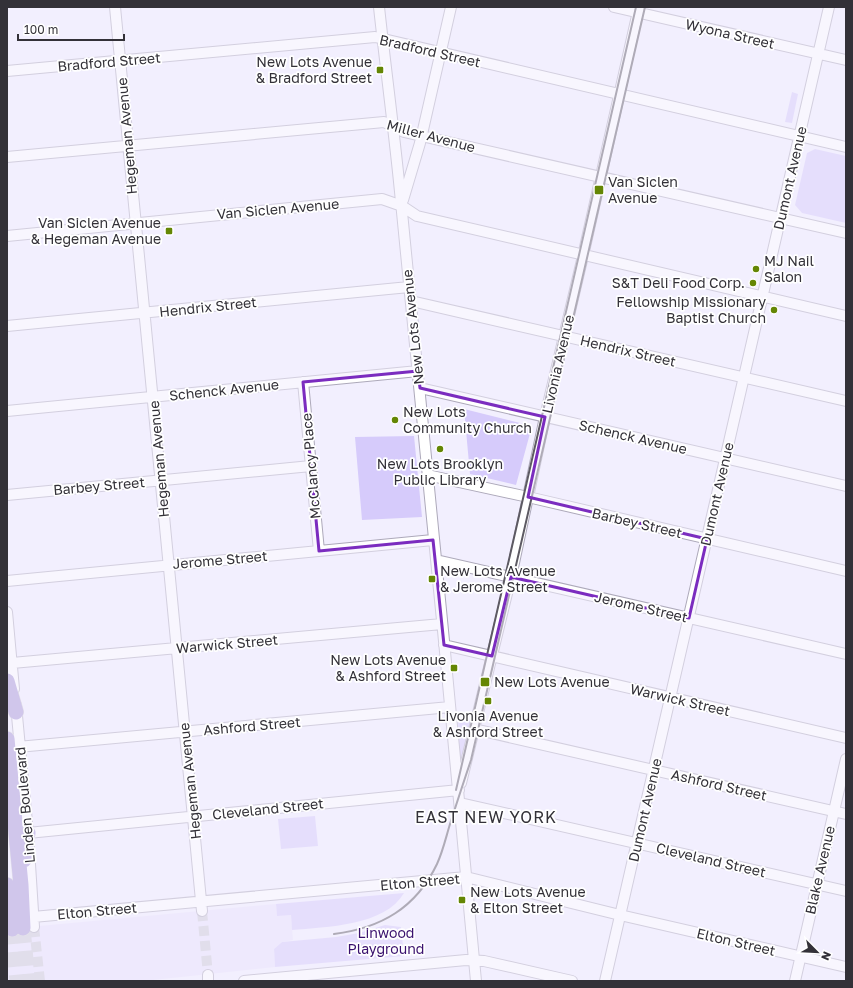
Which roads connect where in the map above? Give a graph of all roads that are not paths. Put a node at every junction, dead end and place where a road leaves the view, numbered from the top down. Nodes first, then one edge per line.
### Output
1 (115, 7) edge
2 (379, 7) edge
3 (451, 7) edge
4 (614, 7) edge
5 (830, 7) edge
6 (638, 10) edge
7 (383, 40) junction
8 (440, 53) junction
9 (819, 54) junction
10 (846, 60) edge
11 (120, 61) junction
12 (7, 71) edge
13 (619, 94) junction
14 (392, 126) junction
15 (421, 136) junction
16 (800, 136) junction
17 (128, 145) junction
18 (846, 147) edge
19 (7, 157) edge
20 (601, 177) junction
21 (402, 206) junction
22 (781, 218) junction
23 (136, 222) junction
24 (846, 233) edge
25 (7, 236) edge
26 (583, 256) junction
27 (409, 287) junction
28 (763, 297) junction
29 (411, 301) junction
30 (144, 313) junction
31 (846, 316) edge
32 (7, 326) edge
33 (564, 336) junction
34 (418, 371) junction
35 (744, 378) junction
36 (303, 382) junction
37 (420, 388) junction
38 (153, 397) junction
39 (846, 401) edge
40 (7, 411) edge
41 (545, 417) junction
42 (726, 458) junction
43 (310, 466) junction
44 (427, 475) junction
45 (160, 481) junction
46 (846, 486) edge
47 (7, 494) edge
48 (528, 497) junction
49 (707, 539) junction
50 (433, 540) junction
51 (319, 551) junction
52 (436, 560) junction
53 (169, 565) junction
54 (846, 571) edge
55 (511, 577) junction
56 (7, 581) edge
57 (7, 612) edge
58 (689, 618) junction
59 (442, 624) junction
60 (444, 645) junction
61 (177, 649) junction
62 (846, 654) edge
63 (492, 656) junction
64 (12, 663) junction
65 (7, 681) edge
66 (670, 698) junction
67 (450, 707) junction
68 (16, 712) junction
69 (474, 729) junction
70 (185, 732) junction
71 (846, 738) edge
72 (10, 746) edge
73 (846, 759) edge
74 (654, 770) junction
75 (459, 790) junction
76 (460, 803) junction
77 (834, 811) junction
78 (846, 814) edge
79 (193, 817) junction
80 (28, 833) junction
81 (637, 843) junction
82 (466, 877) junction
83 (817, 884) junction
84 (14, 885) edge
85 (846, 891) edge
86 (202, 906) junction
87 (620, 915) junction
88 (25, 925) junction
89 (800, 957) junction
90 (474, 960) junction
91 (846, 967) edge
92 (244, 981) edge
93 (476, 981) edge
94 (572, 981) edge
95 (605, 981) edge
96 (795, 981) edge

1 - 11 street, Hegeman Avenue
2 - 7 street, New Lots Avenue
3 - 8 street
4 - 6 street, Wyona Street
5 - 9 street, Dumont Avenue
6 - 9 street, Wyona Street
6 - 13 street, Livonia Avenue
7 - 8 street, Bradford Street
7 - 11 street, Bradford Street
7 - 14 street, New Lots Avenue
8 - 13 street, Bradford Street
8 - 15 street
9 - 10 street, Wyona Street
9 - 16 street, Dumont Avenue
11 - 12 street, Bradford Street
11 - 17 street, Hegeman Avenue
13 - 16 street, Bradford Street
13 - 20 street, Livonia Avenue
14 - 15 street, Miller Avenue
14 - 17 street, Miller Avenue
14 - 21 street, New Lots Avenue
15 - 20 street, Miller Avenue
15 - 21 street
16 - 18 street, Bradford Street
16 - 22 street, Dumont Avenue
17 - 19 street, Miller Avenue
17 - 23 street, Hegeman Avenue
20 - 22 street, Miller Avenue
20 - 26 street, Livonia Avenue
21 - 23 street, Van Siclen Avenue
21 - 26 street, Van Siclen Avenue
21 - 27 street, New Lots Avenue
22 - 24 street, Miller Avenue
22 - 28 street, Dumont Avenue
23 - 25 street, Van Siclen Avenue
23 - 30 street, Hegeman Avenue
26 - 28 street, Van Siclen Avenue
26 - 33 street, Livonia Avenue
27 - 29 street, New Lots Avenue
27 - 30 street, Hendrix Street
28 - 31 street, Van Siclen Avenue
28 - 35 street, Dumont Avenue
29 - 33 street, Hendrix Street
29 - 34 street, New Lots Avenue
30 - 32 street, Hendrix Street
30 - 38 street, Hegeman Avenue
33 - 35 street, Hendrix Street
33 - 41 street, Livonia Avenue
34 - 36 street, Schenck Avenue
34 - 37 street, New Lots Avenue
35 - 39 street, Hendrix Street
35 - 42 street, Dumont Avenue
36 - 38 street, Schenck Avenue
36 - 43 street, McClancy Place
37 - 41 street, Schenck Avenue
37 - 44 street, New Lots Avenue
38 - 40 street, Schenck Avenue
38 - 45 street, Hegeman Avenue
41 - 42 street, Schenck Avenue
41 - 48 street, Livonia Avenue
42 - 46 street, Schenck Avenue
42 - 49 street, Dumont Avenue
43 - 45 street, Barbey Street
43 - 51 street, McClancy Place
44 - 48 street, Barbey Street
44 - 50 street, New Lots Avenue
45 - 47 street, Barbey Street
45 - 53 street, Hegeman Avenue
48 - 49 street, Barbey Street
48 - 55 street, Livonia Avenue
49 - 54 street, Barbey Street
49 - 58 street, Dumont Avenue
50 - 51 street, Jerome Street
50 - 52 street, New Lots Avenue
51 - 53 street, Jerome Street
52 - 55 street, Jerome Street
52 - 59 street, New Lots Avenue
53 - 56 street, Jerome Street
53 - 61 street, Hegeman Avenue
55 - 58 street, Jerome Street
55 - 63 street, Livonia Avenue
57 - 64 street, Linden Boulevard
58 - 62 street, Jerome Street
58 - 66 street, Dumont Avenue
59 - 60 street, New Lots Avenue
59 - 61 street, Warwick Street
60 - 63 street, Warwick Street
60 - 67 street, New Lots Avenue
61 - 64 street, Warwick Street
61 - 70 street, Hegeman Avenue
63 - 66 street, Warwick Street
63 - 69 street, Livonia Avenue
64 - 68 street, Linden Boulevard
65 - 68 highway
66 - 71 street, Warwick Street
66 - 74 street, Dumont Avenue
67 - 70 street, Ashford Street
67 - 75 street, New Lots Avenue
68 - 72 street, Linden Boulevard
69 - 74 street, Ashford Street
69 - 75 street, Livonia Avenue
70 - 72 street, Ashford Street
70 - 79 street, Hegeman Avenue
72 - 80 street, Linden Boulevard
72 - 84 highway, Linden Boulevard
73 - 77 street, Blake Avenue
74 - 77 street, Ashford Street
74 - 81 street, Dumont Avenue
75 - 76 street, New Lots Avenue
75 - 79 street, Cleveland Street
76 - 81 street, Cleveland Street
76 - 82 street, New Lots Avenue
77 - 78 street, Ashford Street
77 - 83 street, Blake Avenue
79 - 80 street, Cleveland Street
79 - 86 street, Hegeman Avenue
80 - 84 highway
80 - 88 street, Linden Boulevard
81 - 83 street, Cleveland Street
81 - 87 street, Dumont Avenue
82 - 86 street, Elton Street
82 - 87 street, Elton Street
82 - 90 street, New Lots Avenue
83 - 85 street, Cleveland Street
83 - 89 street, Blake Avenue
84 - 88 highway, Linden Boulevard
86 - 88 street, Elton Street
87 - 89 street, Elton Street
87 - 95 street, Dumont Avenue
89 - 91 street, Elton Street
89 - 96 street, Blake Avenue
90 - 92 street
90 - 93 street, New Lots Avenue
90 - 94 street

